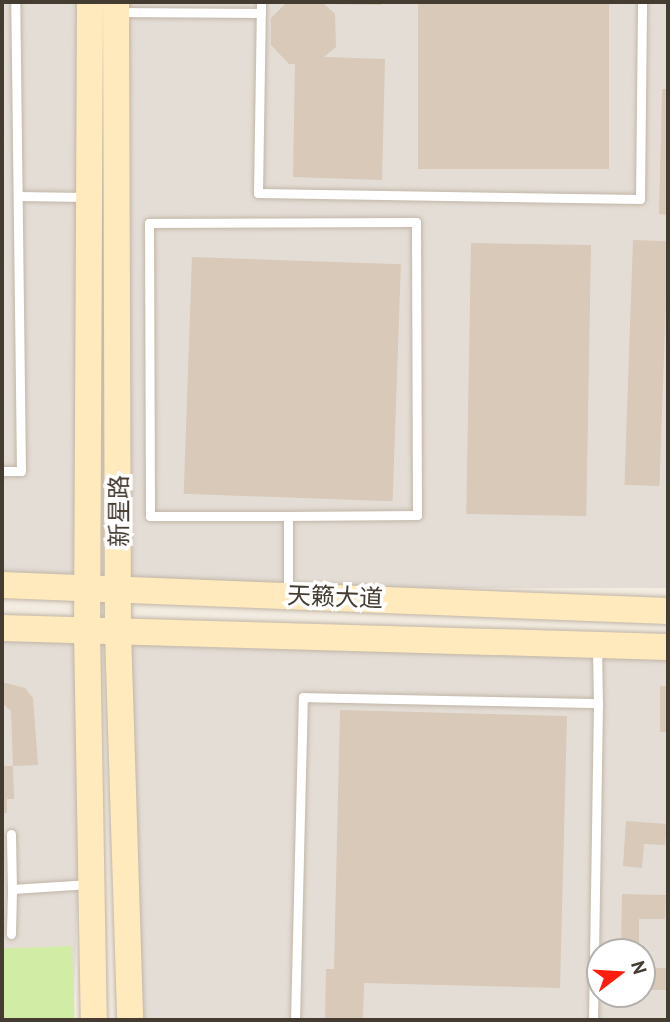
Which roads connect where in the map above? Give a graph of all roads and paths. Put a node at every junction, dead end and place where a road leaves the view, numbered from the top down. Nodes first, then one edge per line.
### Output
1 (15, 2) edge
2 (90, 2) edge
3 (261, 2) edge
4 (642, 2) edge
5 (116, 7) edge
6 (261, 13) junction
7 (18, 196) junction
8 (89, 197) junction
9 (2, 471) edge
10 (288, 516) junction
11 (2, 585) edge
12 (88, 587) junction
13 (119, 588) junction
14 (288, 595) junction
15 (668, 611) edge
16 (2, 628) edge
17 (87, 631) junction
18 (118, 632) junction
19 (597, 645) junction
20 (668, 647) edge
21 (598, 703) junction
22 (11, 834) dead end
23 (92, 884) junction
24 (12, 889) junction
25 (10, 934) dead end
26 (94, 1020) edge
27 (130, 1020) edge
28 (295, 1020) edge
29 (593, 1020) edge

1 - 7 lane
2 - 8 street, 新星路
3 - 6 lane
4 - 6 lane
5 - 6 lane
5 - 13 street, 新星路
7 - 8 lane
7 - 9 lane
8 - 12 street, 新星路
10 - 10 lane
10 - 14 lane
11 - 12 street, 天籁大道
12 - 13 street, 天籁大道
12 - 17 street, 新星路
13 - 14 street, 天籁大道
13 - 18 street, 新星路
14 - 15 street, 天籁大道
16 - 17 street, 天籁大道
17 - 18 street, 天籁大道
17 - 23 street, 新星路
18 - 19 street, 天籁大道
18 - 27 street, 新星路
19 - 20 street, 天籁大道
19 - 21 lane
21 - 28 lane
21 - 29 lane
22 - 24 lane
23 - 24 lane
23 - 26 street, 新星路
24 - 25 lane

